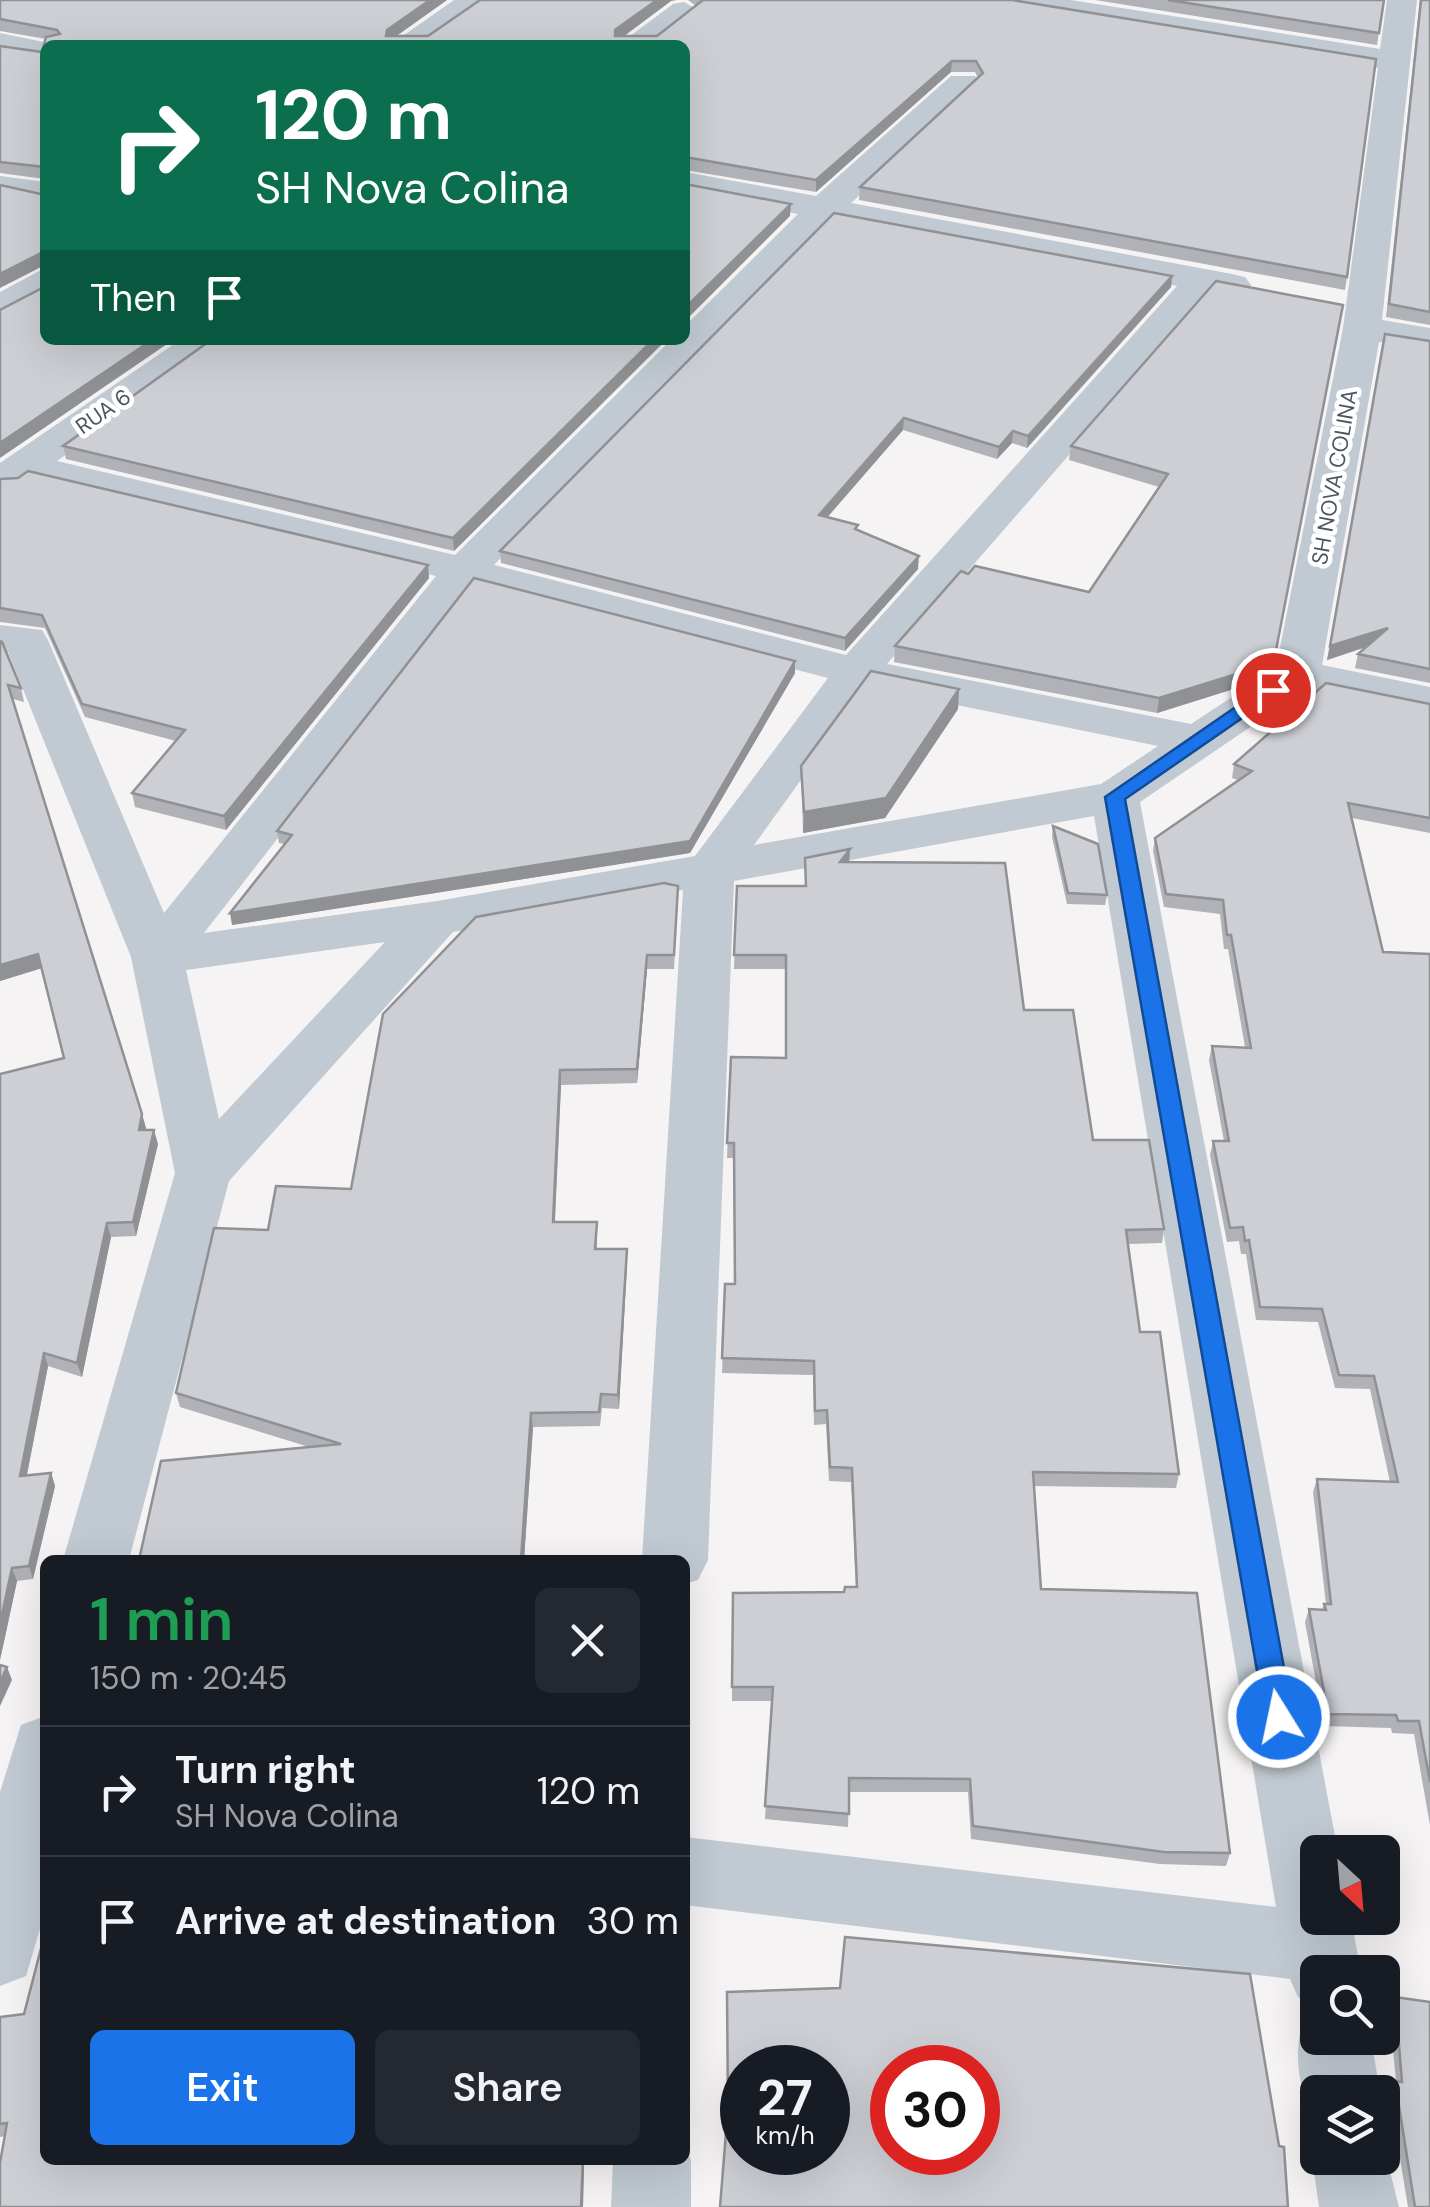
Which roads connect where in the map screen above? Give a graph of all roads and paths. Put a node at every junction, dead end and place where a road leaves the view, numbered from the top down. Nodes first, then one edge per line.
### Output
1 (475, 0) edge
2 (1013, 0) edge
3 (1402, 0) edge
4 (1066, 5) edge
5 (684, 11) edge
6 (414, 40) edge
7 (641, 40) edge
8 (0, 43) edge
9 (40, 49) edge
10 (1393, 62) junction
11 (963, 83) edge
12 (690, 183) edge
13 (0, 186) edge
14 (40, 193) edge
15 (825, 207) junction
16 (0, 263) edge
17 (40, 270) edge
18 (1202, 280) junction
19 (40, 282) edge
20 (1274, 292) edge
21 (0, 309) edge
22 (1351, 313) junction
23 (1430, 339) edge
24 (690, 343) edge
25 (198, 345) edge
26 (688, 345) edge
27 (12, 474) edge
28 (464, 570) junction
29 (0, 638) edge
30 (856, 671) junction
31 (1298, 674) junction
32 (1430, 700) edge
33 (1198, 740) junction
34 (1115, 797) junction
35 (709, 872) junction
36 (437, 918) junction
37 (157, 958) junction
38 (202, 1173) junction
39 (97, 1555) edge
40 (675, 1555) edge
41 (31, 1781) edge
42 (690, 1872) edge
43 (0, 1950) edge
44 (1321, 1955) edge
45 (1300, 1957) edge
46 (652, 2165) edge
47 (1354, 2175) edge
48 (651, 2207) edge
49 (1359, 2207) edge

1 - 6 street
2 - 4 street
3 - 10 street, SH NOVA COLINA
4 - 10 street
5 - 7 street
8 - 9 street
10 - 22 street, SH NOVA COLINA
11 - 15 street
12 - 15 street
13 - 14 street
15 - 18 street
15 - 24 street
16 - 17 street
18 - 20 street
18 - 30 street
19 - 21 street
22 - 23 street
22 - 31 street, SH NOVA COLINA
25 - 27 street, RUA 6
26 - 28 street
27 - 28 street
28 - 30 street
28 - 37 street
29 - 37 street
30 - 33 street
30 - 35 street
31 - 32 street
31 - 33 street
33 - 34 street
34 - 35 street
34 - 44 street
35 - 36 street
35 - 40 street
36 - 37 street
36 - 38 street
37 - 38 street
38 - 39 street
41 - 43 street
42 - 45 street
46 - 48 street
47 - 49 street

